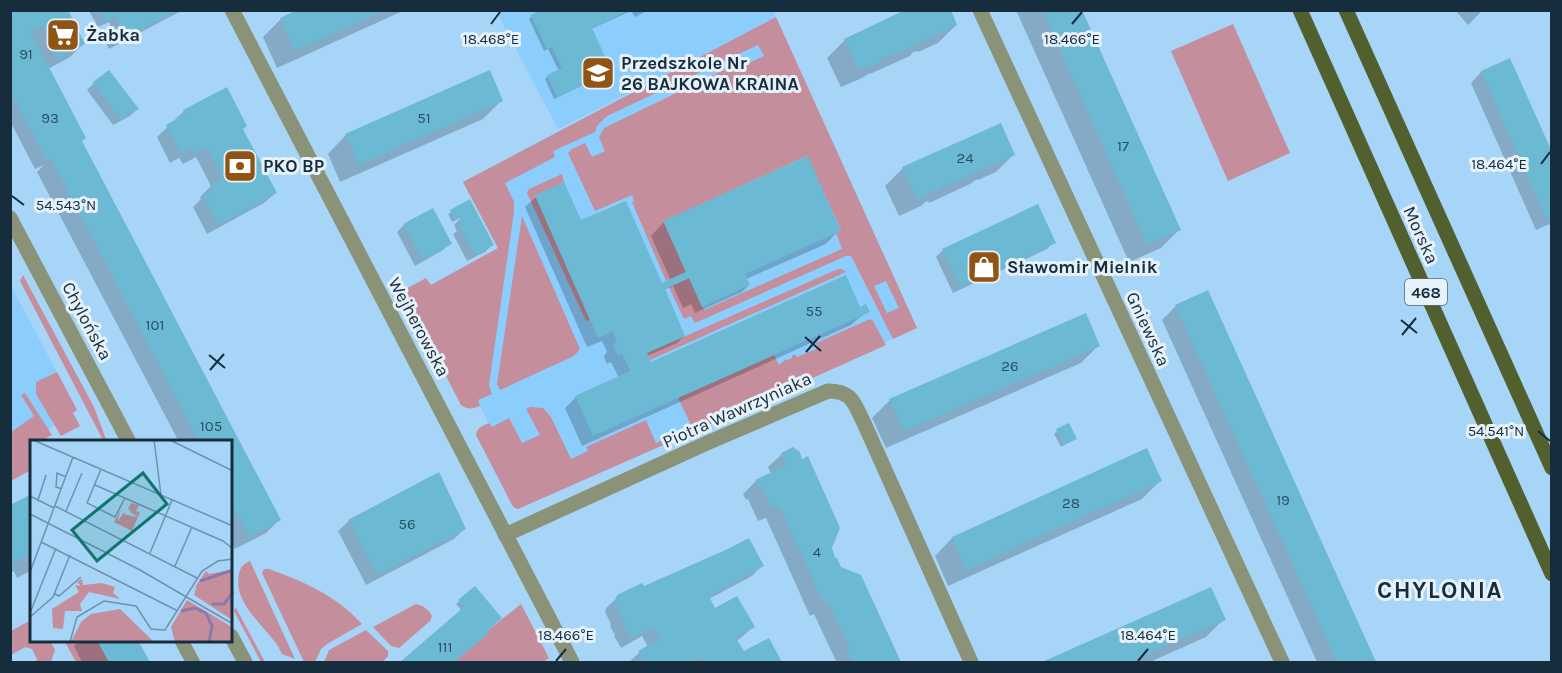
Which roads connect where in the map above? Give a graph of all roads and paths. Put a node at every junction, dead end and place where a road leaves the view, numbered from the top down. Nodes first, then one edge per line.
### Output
1 (231, 10) edge
2 (980, 10) edge
3 (1300, 10) edge
4 (1346, 10) edge
5 (10, 218) edge
6 (128, 440) edge
7 (1551, 468) edge
8 (505, 536) junction
9 (1551, 574) edge
10 (232, 638) edge
11 (183, 643) edge
12 (193, 663) edge
13 (245, 663) edge
14 (572, 663) edge
15 (971, 663) edge
16 (1282, 663) edge

1 - 8 street, Wejherowska
2 - 16 street, Gniewska
3 - 9 main road, Morska / 468
4 - 7 main road, Morska / 468
5 - 6 street, Chylońska
8 - 14 street, Wejherowska
8 - 15 street, Piotra Wawrzyniaka
10 - 13 street
11 - 12 lane

